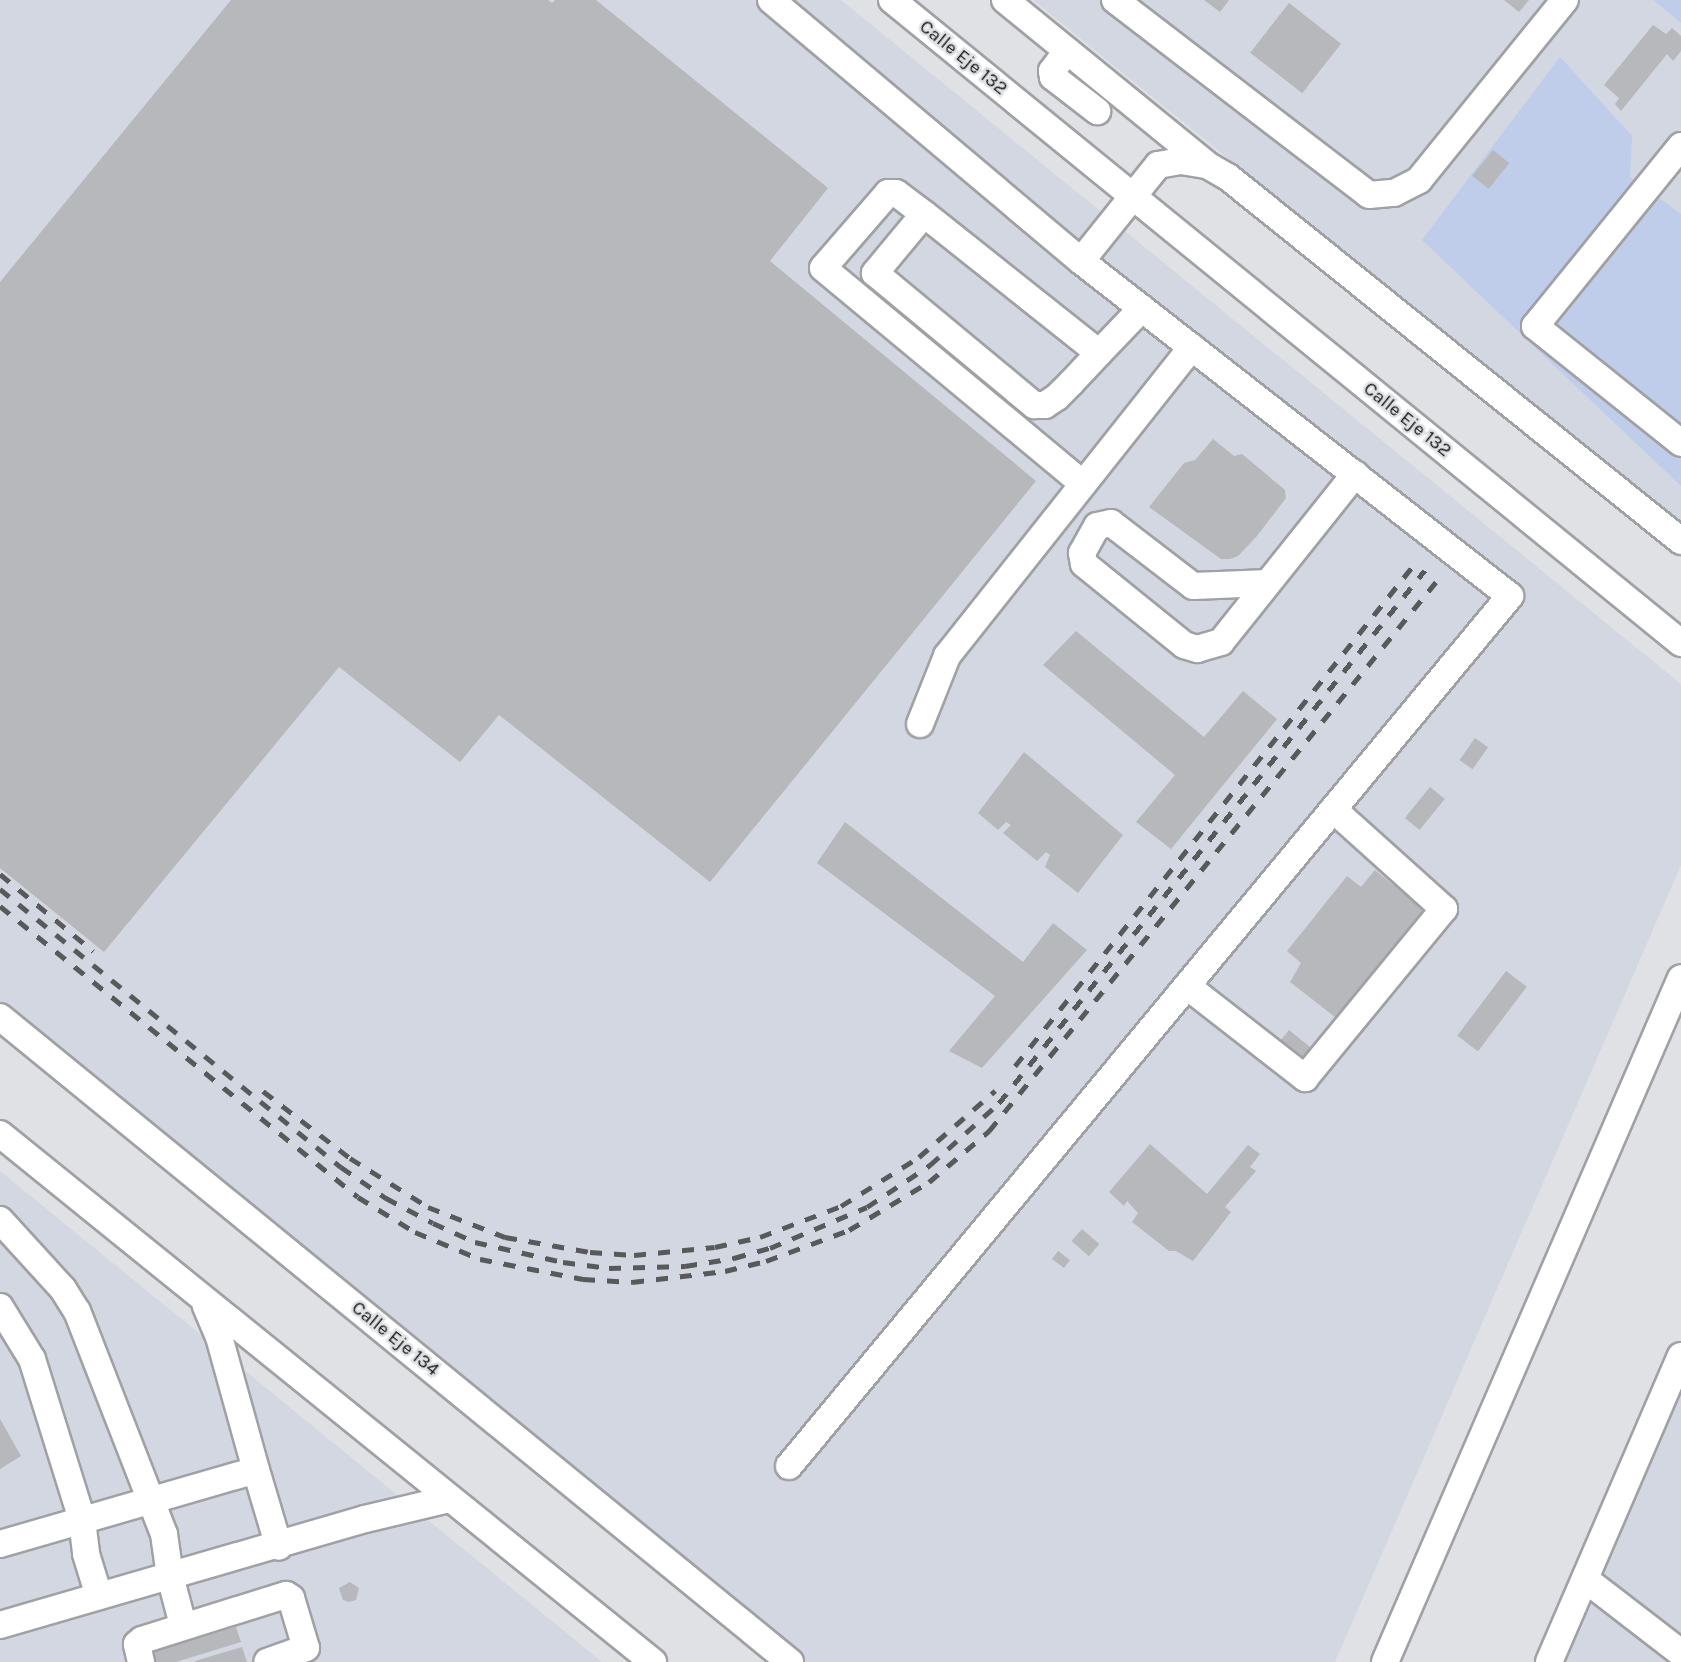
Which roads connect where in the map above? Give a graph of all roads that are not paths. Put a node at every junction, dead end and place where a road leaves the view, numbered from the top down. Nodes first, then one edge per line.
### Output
1 (771, 0) edge
2 (892, 0) edge
3 (1005, 0) edge
4 (1115, 0) edge
5 (1565, 0) edge
6 (1067, 51) junction
7 (1097, 111) dead end
8 (1681, 145) edge
9 (1207, 165) junction
10 (1132, 196) junction
11 (924, 214) junction
12 (1080, 261) junction
13 (1142, 308) junction
14 (1192, 348) junction
15 (1099, 353) junction
16 (1681, 443) edge
17 (1355, 474) junction
18 (1083, 484) junction
19 (1681, 541) edge
20 (1267, 583) junction
21 (1681, 643) edge
22 (920, 724) dead end
23 (1334, 809) junction
24 (1681, 978) edge
25 (1187, 985) junction
26 (0, 1017) edge
27 (0, 1134) edge
28 (0, 1220) edge
29 (204, 1301) junction
30 (0, 1307) edge
31 (1681, 1356) edge
32 (789, 1466) dead end
33 (256, 1470) junction
34 (449, 1499) junction
35 (150, 1501) junction
36 (82, 1520) junction
37 (0, 1544) edge
38 (279, 1547) junction
39 (170, 1576) junction
40 (1585, 1579) junction
41 (99, 1596) junction
42 (0, 1625) edge
43 (183, 1625) junction
44 (1681, 1653) edge
45 (626, 1654) edge
46 (141, 1662) edge
47 (267, 1662) edge
48 (653, 1662) edge
49 (790, 1662) edge
50 (1385, 1662) edge
51 (1549, 1662) edge

1 - 12 street
2 - 10 street, Calle Eje 132
3 - 6 street
4 - 5 street
6 - 7 street
6 - 9 street
8 - 16 street
9 - 10 street
9 - 19 street
10 - 12 street
10 - 21 street, Calle Eje 132
11 - 15 street
11 - 15 street
11 - 18 street
12 - 13 street
13 - 14 street
13 - 15 street
14 - 17 street
14 - 18 street
17 - 20 street
17 - 23 street
18 - 22 street
20 - 20 street
23 - 25 street
23 - 25 street
24 - 50 street
25 - 32 street
26 - 49 street, Calle Eje 134
27 - 29 street
28 - 35 street
29 - 33 street
29 - 34 street
30 - 36 street
31 - 40 street
33 - 35 street
33 - 38 street
34 - 38 street
34 - 45 street
35 - 36 street
35 - 39 street
36 - 37 street
36 - 41 street
38 - 39 street
39 - 41 street
39 - 43 street
40 - 44 street
40 - 51 street
41 - 42 street
43 - 46 street
43 - 47 street
45 - 48 street

